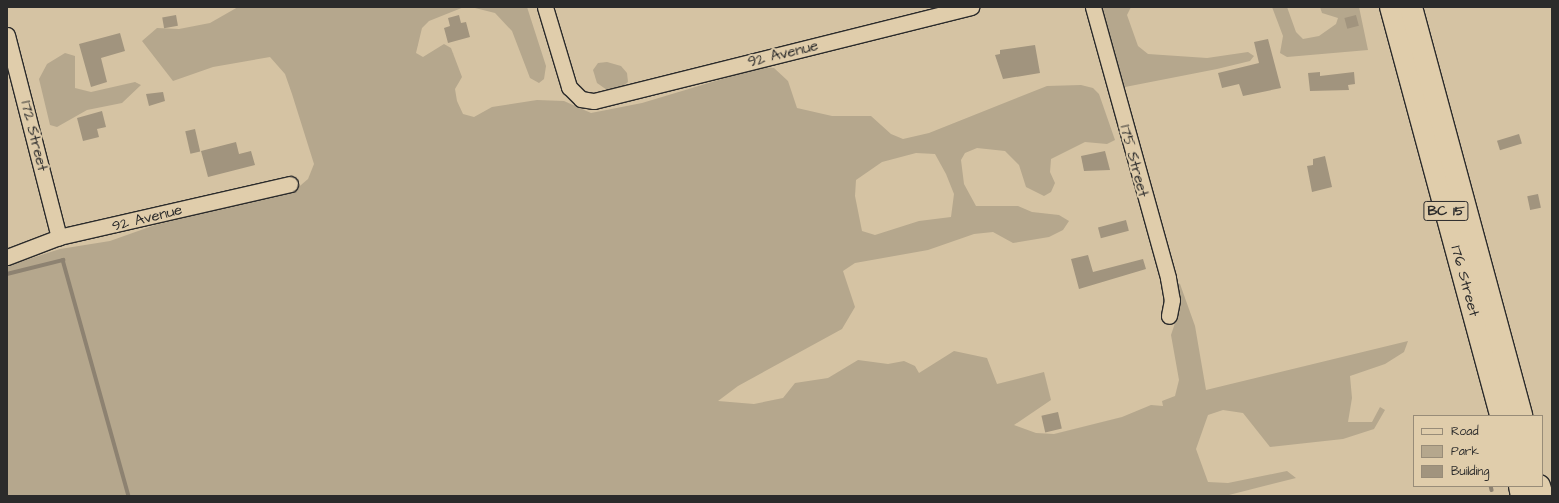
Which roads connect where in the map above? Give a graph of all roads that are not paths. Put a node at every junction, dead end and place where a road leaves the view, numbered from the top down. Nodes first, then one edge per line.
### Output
1 (545, 7) edge
2 (971, 7) edge
3 (1093, 7) edge
4 (1391, 7) edge
5 (1411, 7) edge
6 (7, 35) edge
7 (290, 184) dead end
8 (59, 237) junction
9 (7, 257) edge
10 (1169, 316) dead end
11 (1501, 415) edge
12 (1521, 415) edge

1 - 2 street, 92 Avenue
3 - 10 street, 175 Street
4 - 11 highway, 176 Street / BC 15
5 - 12 highway, 176 Street / BC 15
6 - 8 street, 172 Street
7 - 8 street, 92 Avenue
8 - 9 street, 92 Avenue

